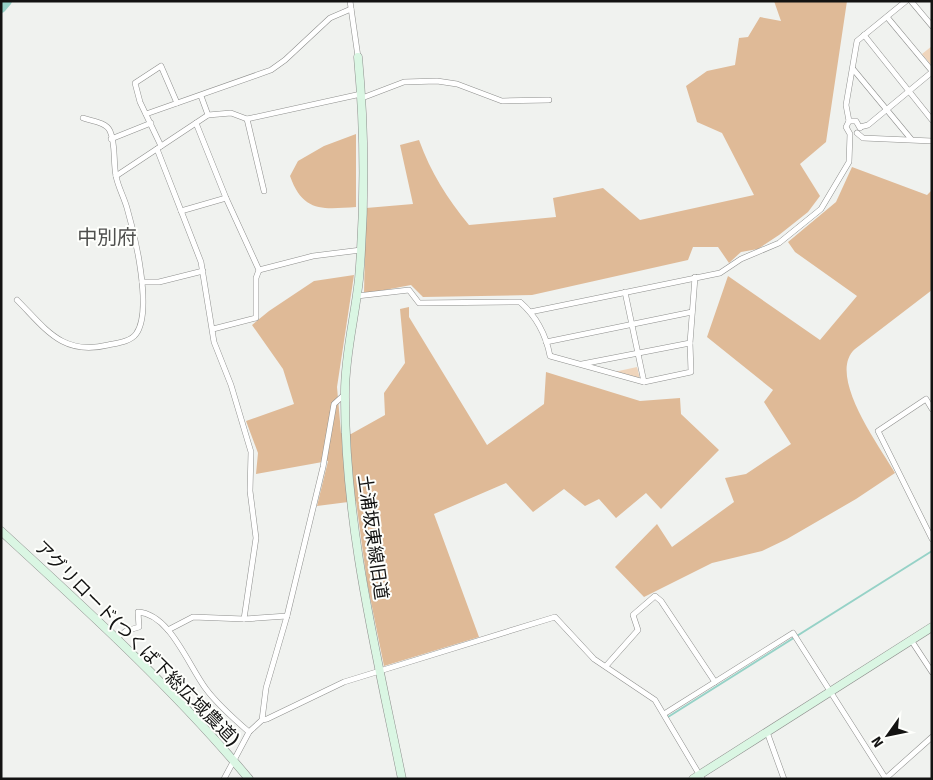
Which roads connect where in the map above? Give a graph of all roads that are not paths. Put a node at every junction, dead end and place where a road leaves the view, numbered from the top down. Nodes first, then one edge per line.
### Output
1 (350, 1) edge
2 (906, 1) edge
3 (911, 1) edge
4 (351, 10) junction
5 (887, 17) junction
6 (932, 26) edge
7 (864, 35) junction
8 (358, 57) joint
9 (853, 69) junction
10 (932, 71) edge
11 (909, 91) junction
12 (201, 96) junction
13 (362, 96) junction
14 (549, 100) dead end
15 (177, 103) junction
16 (887, 110) junction
17 (146, 114) junction
18 (208, 115) junction
19 (83, 118) dead end
20 (247, 119) junction
21 (932, 120) edge
22 (849, 121) junction
23 (151, 123) junction
24 (196, 123) junction
25 (860, 127) junction
26 (857, 133) junction
27 (850, 134) junction
28 (111, 139) junction
29 (911, 139) junction
30 (932, 141) edge
31 (159, 148) junction
32 (116, 176) junction
33 (264, 191) dead end
34 (226, 198) junction
35 (181, 211) junction
36 (361, 250) junction
37 (259, 270) junction
38 (203, 271) junction
39 (695, 277) junction
40 (142, 282) junction
41 (625, 292) junction
42 (357, 296) junction
43 (17, 300) dead end
44 (530, 312) junction
45 (692, 312) junction
46 (632, 324) junction
47 (214, 329) junction
48 (546, 342) junction
49 (690, 343) junction
50 (638, 353) junction
51 (579, 365) junction
52 (644, 382) junction
53 (345, 394) junction
54 (932, 409) edge
55 (2, 532) edge
56 (932, 539) edge
57 (287, 616) junction
58 (244, 619) junction
59 (932, 627) edge
60 (168, 630) junction
61 (115, 639) junction
62 (911, 640) junction
63 (606, 666) junction
64 (380, 671) junction
65 (932, 672) edge
66 (715, 682) junction
67 (830, 691) junction
68 (664, 714) junction
69 (262, 720) junction
70 (250, 732) junction
71 (767, 732) junction
72 (932, 737) edge
73 (234, 761) junction
74 (698, 777) edge
75 (224, 779) edge
76 (249, 779) edge
77 (402, 779) edge
78 (784, 779) edge
79 (886, 779) edge

1 - 4 street
2 - 5 street
3 - 6 street
4 - 8 street
4 - 12 street
5 - 7 street
5 - 10 street
7 - 9 street
7 - 11 street
8 - 13 street, 土浦坂東線旧道
9 - 16 street
9 - 22 street
10 - 11 street
11 - 16 street
11 - 21 street
12 - 15 street
12 - 18 street
13 - 14 street
13 - 20 street
13 - 36 street, 土浦坂東線旧道
15 - 17 street
15 - 17 street
16 - 25 street
16 - 29 street
17 - 23 street
18 - 20 street
18 - 24 street
19 - 28 street
20 - 33 street
22 - 25 street
22 - 27 street
23 - 28 street
23 - 31 street
24 - 31 street
24 - 34 street
25 - 26 street
26 - 27 street
26 - 29 street
27 - 39 street
28 - 32 street
29 - 30 street
31 - 32 street
31 - 35 street
32 - 40 street
34 - 35 street
34 - 37 street
35 - 38 street
36 - 37 street
36 - 42 street, 土浦坂東線旧道
37 - 47 street
38 - 40 street
38 - 47 street
39 - 41 street
39 - 45 street
40 - 43 street
41 - 44 street
41 - 46 street
42 - 44 street
42 - 53 street, 土浦坂東線旧道
44 - 48 street
45 - 46 street
45 - 49 street
46 - 48 street
46 - 50 street
47 - 58 street
48 - 51 street
49 - 50 street
49 - 52 street
50 - 51 street
50 - 52 street
51 - 52 street
53 - 57 street
53 - 64 street, 土浦坂東線旧道
54 - 56 street
55 - 61 street, アグリロード(つくば下総広域農道)
57 - 58 street
57 - 69 street
58 - 60 street
59 - 62 street
60 - 61 street
60 - 70 street
61 - 73 street, アグリロード(つくば下総広域農道)
62 - 65 street
62 - 67 street
63 - 64 street
63 - 66 street
63 - 68 street
64 - 69 street
64 - 77 street, 土浦坂東線旧道
66 - 67 street
66 - 68 street
67 - 71 street
67 - 79 street
68 - 74 street
69 - 70 street
70 - 73 street
71 - 74 street
71 - 78 street
72 - 79 street
73 - 75 street
73 - 76 street, アグリロード(つくば下総広域農道)

